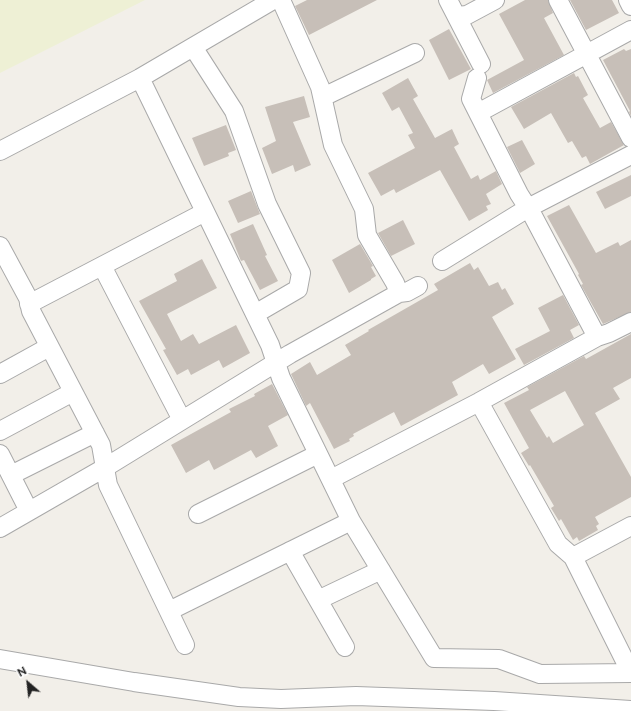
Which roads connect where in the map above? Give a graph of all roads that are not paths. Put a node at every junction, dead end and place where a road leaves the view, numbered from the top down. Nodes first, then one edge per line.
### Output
1 (273, 0) edge
2 (281, 0) edge
3 (448, 0) edge
4 (496, 0) edge
5 (558, 0) edge
6 (628, 0) edge
7 (631, 6) edge
8 (457, 16) junction
9 (631, 30) edge
10 (193, 47) junction
11 (415, 53) dead end
12 (586, 54) junction
13 (140, 78) junction
14 (323, 98) junction
15 (478, 113) junction
16 (631, 138) edge
17 (0, 151) edge
18 (631, 155) edge
19 (528, 208) junction
20 (205, 212) junction
21 (0, 246) edge
22 (442, 262) dead end
23 (102, 266) junction
24 (418, 286) dead end
25 (399, 293) junction
26 (29, 304) junction
27 (255, 314) junction
28 (631, 322) edge
29 (597, 337) junction
30 (49, 347) junction
31 (276, 363) junction
32 (0, 374) edge
33 (73, 392) junction
34 (479, 402) junction
35 (182, 420) junction
36 (0, 431) edge
37 (94, 433) junction
38 (0, 454) edge
39 (318, 454) junction
40 (106, 467) junction
41 (11, 475) junction
42 (330, 479) junction
43 (29, 511) junction
44 (198, 514) dead end
45 (351, 521) junction
46 (631, 526) edge
47 (0, 528) edge
48 (290, 551) junction
49 (573, 557) junction
50 (381, 570) junction
51 (318, 600) junction
52 (169, 611) junction
53 (185, 645) dead end
54 (345, 647) dead end
55 (0, 659) edge
56 (631, 710) edge

1 - 10 street
2 - 14 street
3 - 8 street
4 - 8 street
5 - 12 street
6 - 7 street
8 - 15 street
9 - 12 street
10 - 13 street
10 - 27 street
11 - 14 street
12 - 15 street
12 - 16 street
13 - 17 street
13 - 20 street
14 - 25 street
15 - 19 street
18 - 19 street
19 - 22 street
19 - 29 street
20 - 23 street
20 - 27 street
21 - 26 street
23 - 26 street
23 - 35 street
24 - 25 street
25 - 31 street
26 - 30 street
27 - 31 street
28 - 29 street
29 - 34 street
30 - 32 street
30 - 33 street
31 - 35 street
31 - 39 street
33 - 36 street
33 - 37 street
34 - 42 street
34 - 49 street
35 - 40 street
37 - 40 street
37 - 41 street
38 - 41 street
39 - 42 street
39 - 44 street
40 - 43 street
40 - 52 street
41 - 43 street
42 - 45 street
43 - 47 street
45 - 48 street
45 - 50 street
46 - 49 street
48 - 51 street
48 - 52 street
49 - 50 street
50 - 51 street
51 - 54 street
52 - 53 street
55 - 56 street

